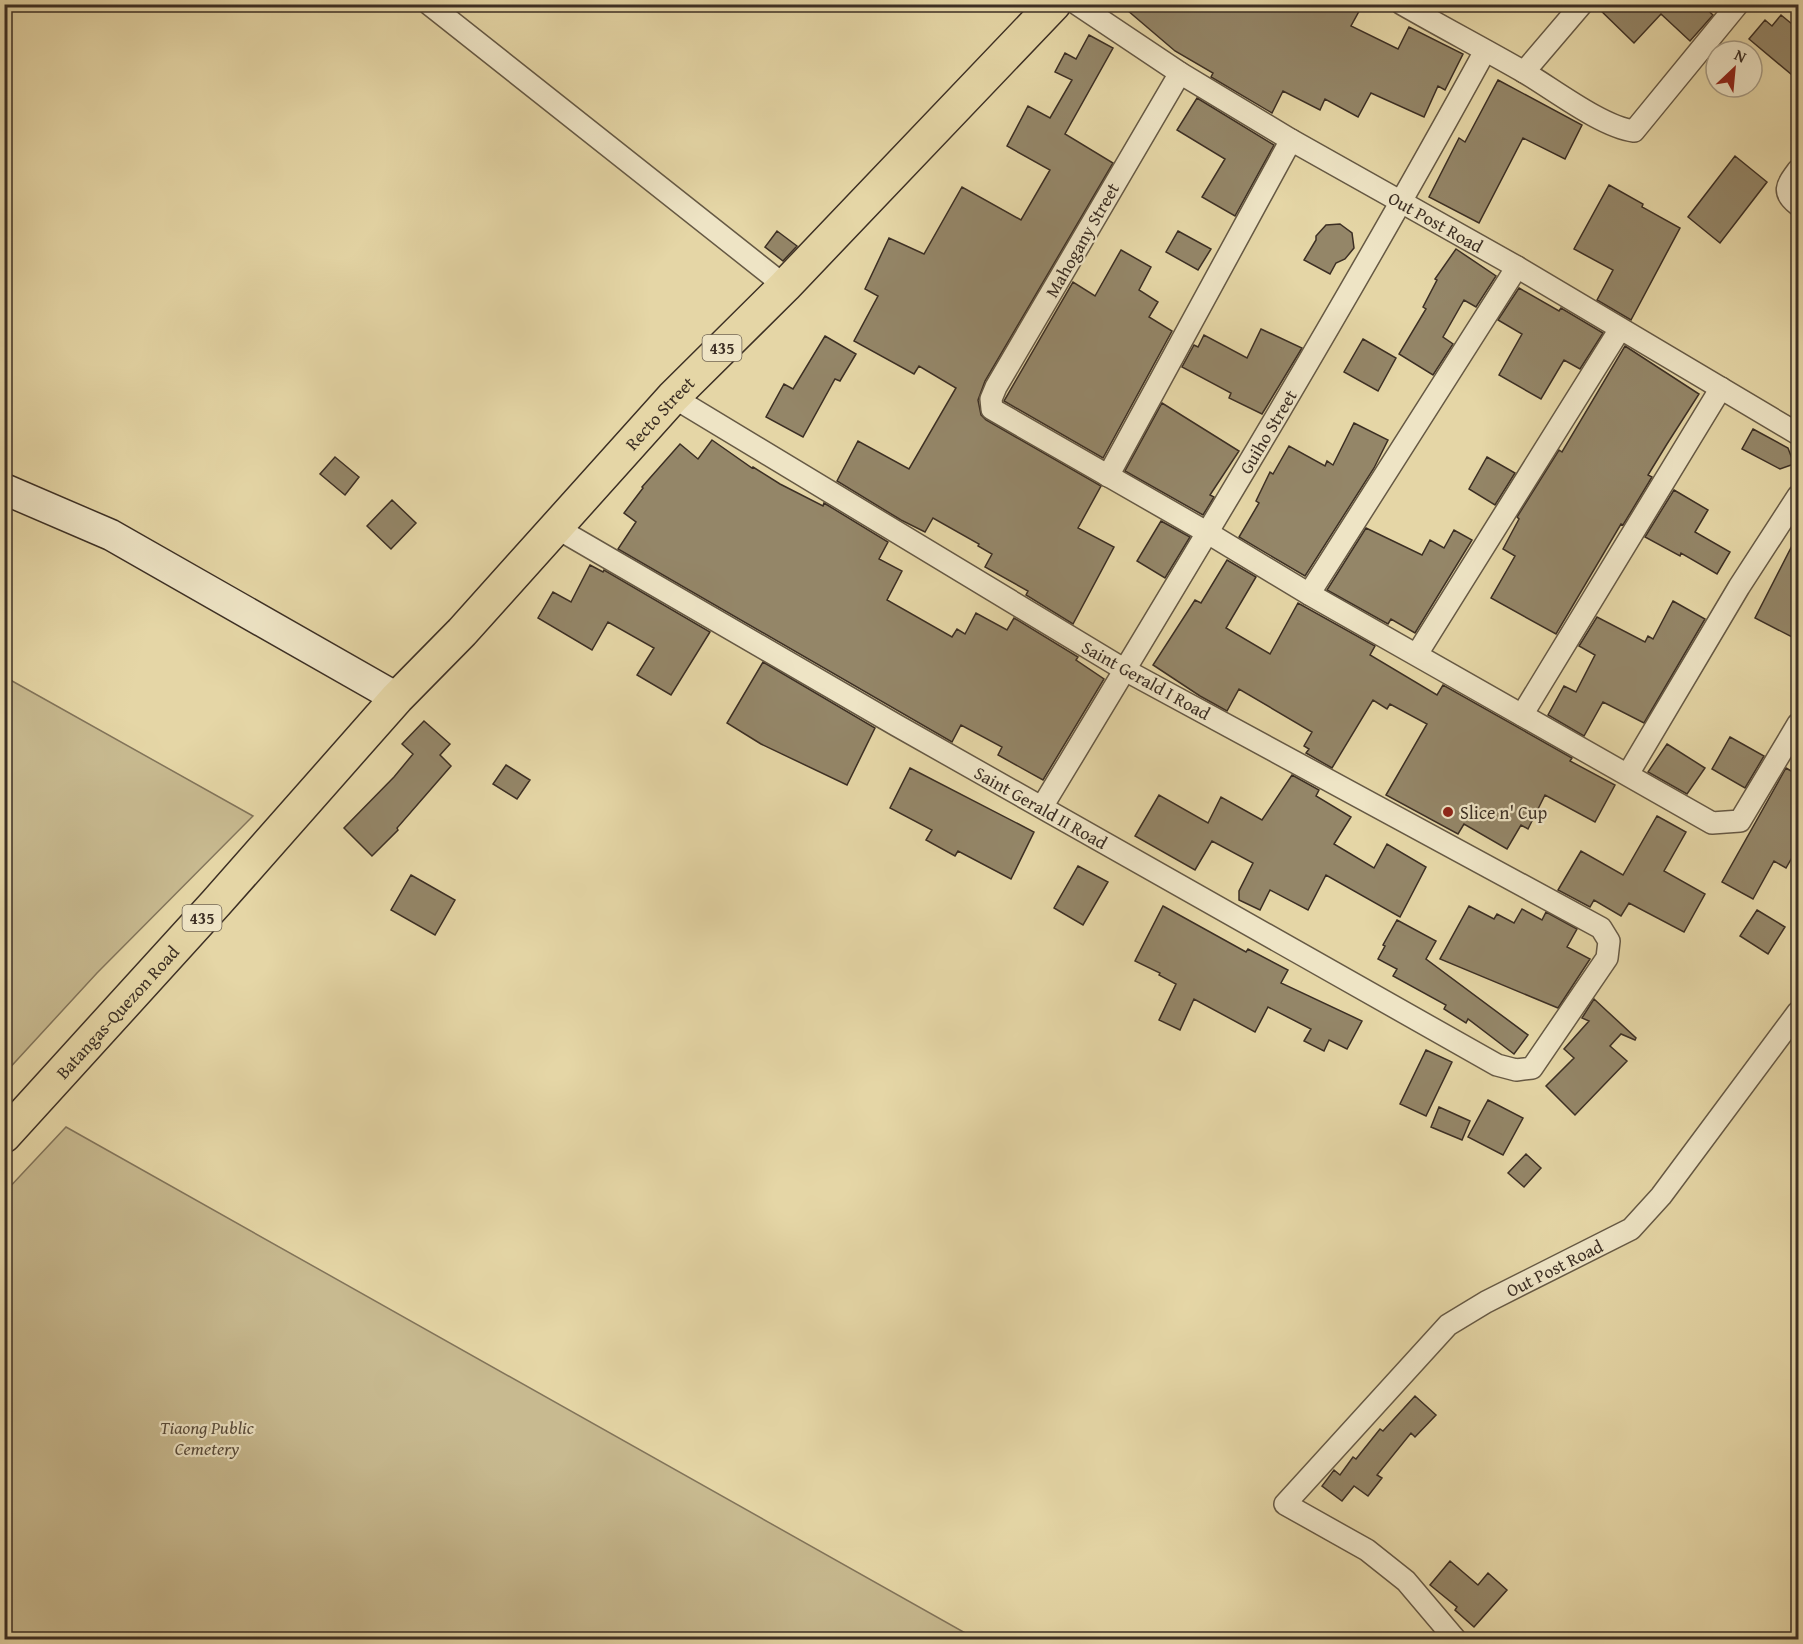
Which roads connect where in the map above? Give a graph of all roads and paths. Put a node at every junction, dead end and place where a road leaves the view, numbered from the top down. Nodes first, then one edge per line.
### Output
1 (429, 4) edge
2 (1054, 4) edge
3 (1077, 4) edge
4 (1582, 4) edge
5 (1738, 4) edge
6 (1416, 8) edge
7 (1485, 51) junction
8 (1524, 72) junction
9 (1180, 73) junction
10 (1291, 140) junction
11 (1798, 170) edge
12 (1402, 203) junction
13 (1798, 205) edge
14 (1517, 267) junction
15 (785, 286) junction
16 (1620, 329) junction
17 (1720, 388) junction
18 (674, 397) junction
19 (1798, 433) edge
20 (1108, 476) junction
21 (4, 489) edge
22 (1798, 496) edge
23 (555, 527) junction
24 (1208, 532) junction
25 (1309, 594) junction
26 (1417, 654) junction
27 (1125, 670) junction
28 (397, 698) junction
29 (1522, 715) junction
30 (1798, 724) edge
31 (1628, 774) junction
32 (1042, 807) junction
33 (1798, 1012) edge
34 (1532, 1068) joint
35 (4, 1136) edge
36 (1456, 1640) edge

1 - 15 street
2 - 15 main road, Recto Street / 435
3 - 9 street, Out Post Road
4 - 8 street
5 - 8 street
6 - 7 street
7 - 8 street
7 - 12 street, Guiho Street
9 - 10 street, Out Post Road
9 - 20 street, Mahogany Street
10 - 12 street, Out Post Road
10 - 20 street
11 - 13 street
12 - 14 street, Out Post Road
12 - 24 street, Guiho Street
14 - 16 street, Out Post Road
14 - 25 street
15 - 18 main road, Recto Street / 435
16 - 17 street, Out Post Road
16 - 26 street
17 - 19 street, Out Post Road
17 - 29 street
18 - 23 main road, Recto Street / 435
18 - 27 street, Saint Gerald I Road
20 - 24 street
21 - 28 street
22 - 31 street
23 - 28 main road, Recto Street / 435
23 - 32 street, Saint Gerald II Road
24 - 25 street
24 - 27 street, Guiho Street
25 - 26 street
26 - 29 street
27 - 32 street, Guiho Street
27 - 34 street, Saint Gerald I Road
28 - 35 main road, Batangas-Quezon Road / 435
29 - 31 street
30 - 31 street
32 - 34 street, Saint Gerald II Road
33 - 36 street, Out Post Road

